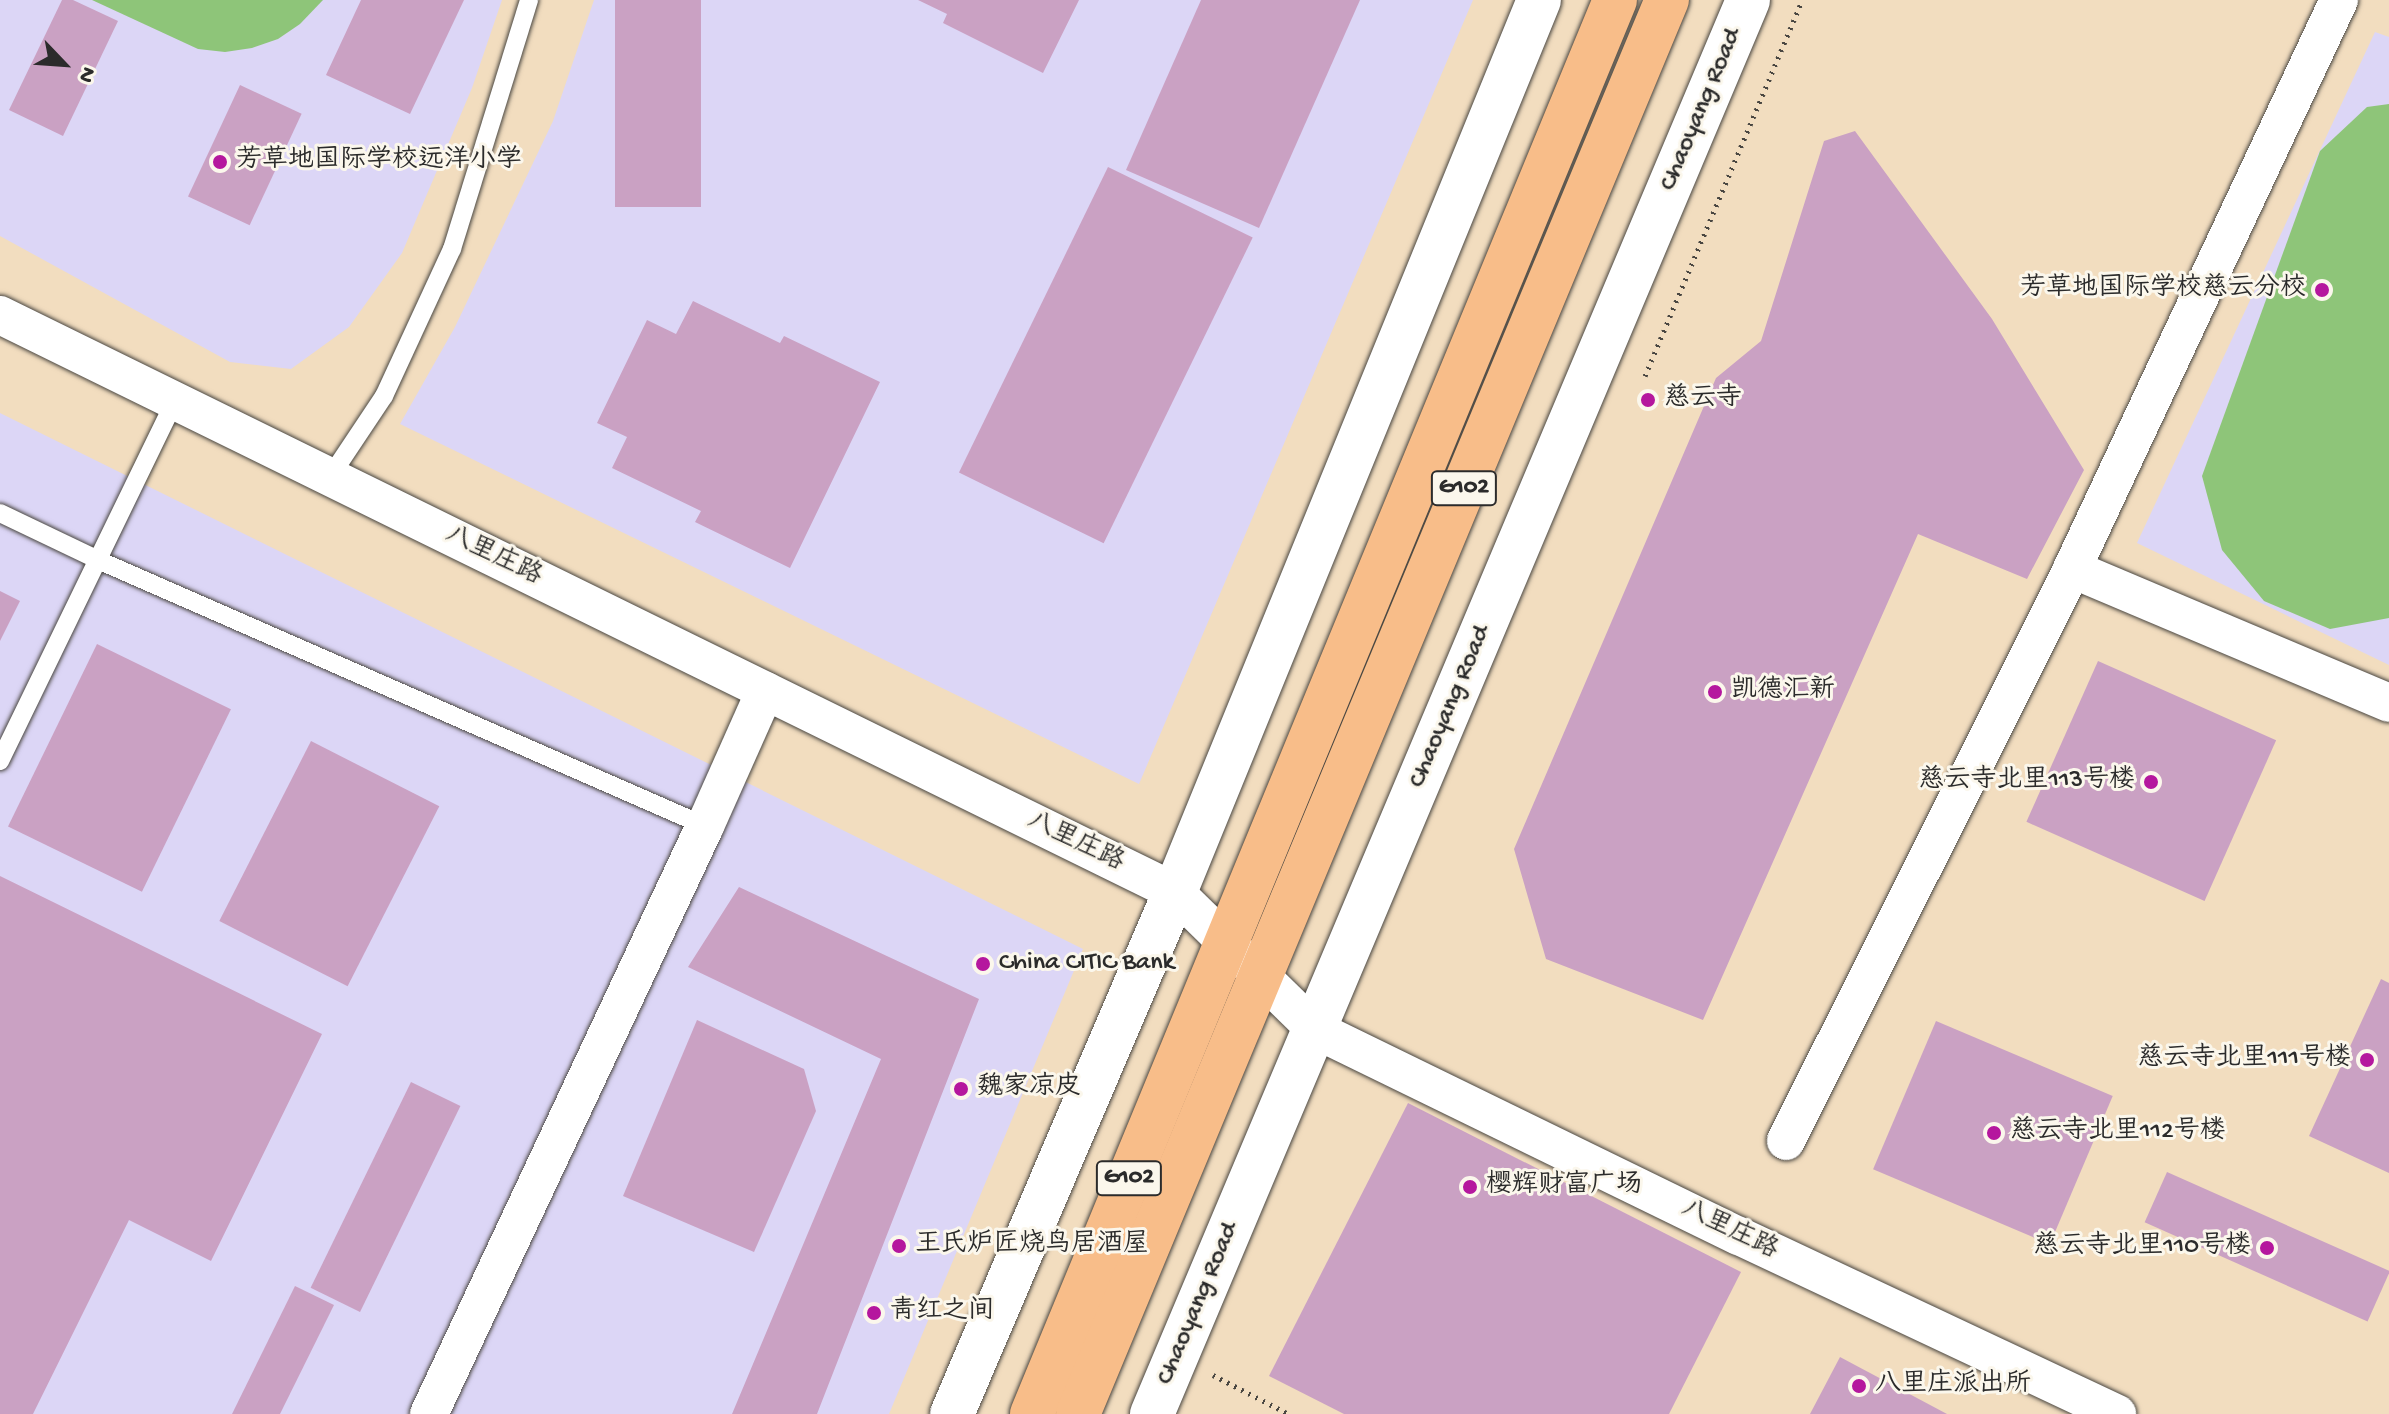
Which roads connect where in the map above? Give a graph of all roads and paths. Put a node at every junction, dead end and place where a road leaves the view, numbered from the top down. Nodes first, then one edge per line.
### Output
1 (529, 0) edge
2 (1539, 0) edge
3 (1615, 0) edge
4 (1667, 0) edge
5 (1748, 0) edge
6 (1802, 0) edge
7 (2339, 0) edge
8 (0, 315) edge
9 (1645, 376) dead end
10 (175, 401) junction
11 (330, 477) junction
12 (0, 513) edge
13 (98, 560) junction
14 (2072, 569) junction
15 (765, 691) junction
16 (2389, 703) edge
17 (0, 761) edge
18 (705, 826) junction
19 (1175, 892) junction
20 (1225, 941) junction
21 (1261, 976) junction
22 (1316, 1030) junction
23 (1786, 1141) dead end
24 (1177, 1356) junction
25 (429, 1414) edge
26 (952, 1414) edge
27 (1032, 1414) edge
28 (1078, 1414) edge
29 (1152, 1414) edge
30 (1289, 1414) edge
31 (2117, 1414) edge

1 - 11 lane
2 - 19 street
3 - 20 highway, G102
4 - 21 highway, G102
5 - 22 street, Chaoyang Road
6 - 9 path
7 - 14 street
8 - 10 street, 八里庄路
10 - 11 street, 八里庄路
10 - 13 lane
11 - 15 street, 八里庄路
12 - 13 lane
13 - 17 lane
13 - 18 lane
14 - 16 street
14 - 23 street
15 - 18 street
15 - 19 street, 八里庄路
18 - 25 street
19 - 20 street, 八里庄路
19 - 26 street
20 - 21 street, 八里庄路
20 - 27 highway, G102
21 - 22 street, 八里庄路
21 - 28 highway, G102
22 - 24 street, Chaoyang Road
22 - 31 street, 八里庄路
24 - 29 street, Chaoyang Road
24 - 30 path

